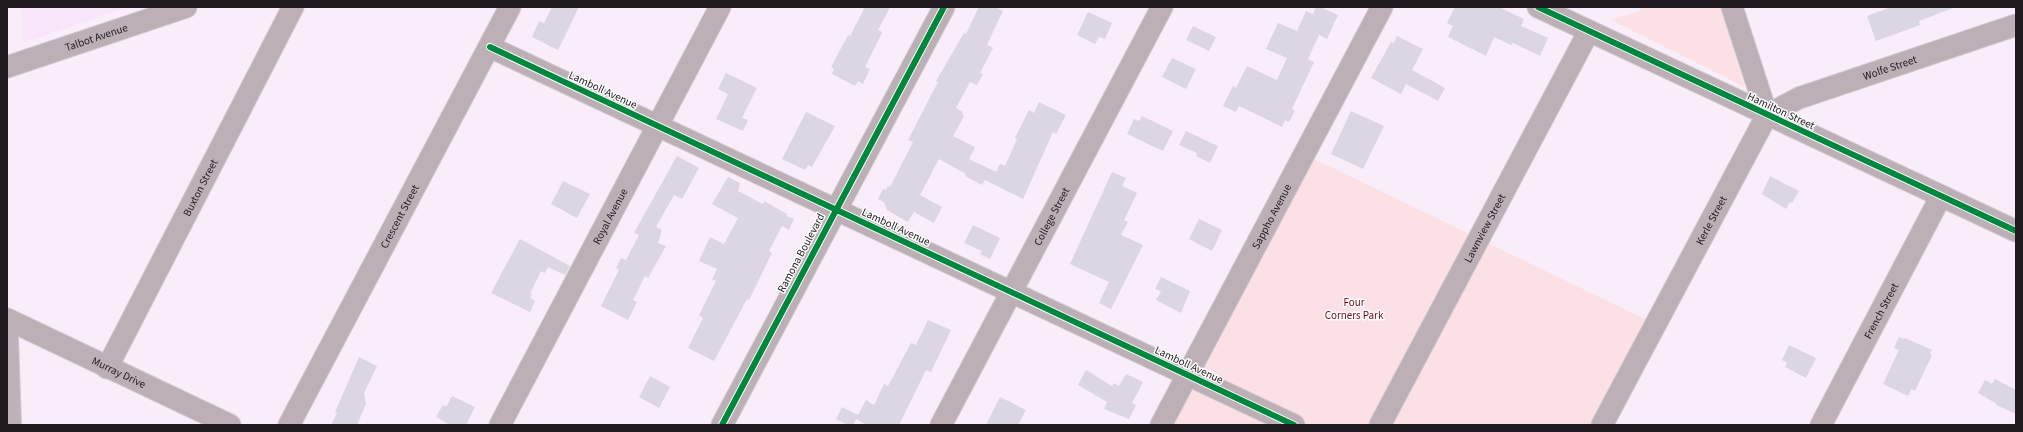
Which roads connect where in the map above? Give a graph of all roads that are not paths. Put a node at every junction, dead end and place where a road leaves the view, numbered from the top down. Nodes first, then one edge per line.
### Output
1 (186, 7) edge
2 (293, 7) edge
3 (510, 7) edge
4 (720, 7) edge
5 (944, 7) edge
6 (1162, 7) edge
7 (1382, 7) edge
8 (1538, 7) edge
9 (1732, 7) edge
10 (2016, 25) edge
11 (1589, 31) junction
12 (490, 47) junction
13 (7, 67) edge
14 (1767, 115) junction
15 (657, 126) junction
16 (1941, 196) junction
17 (835, 210) junction
18 (2016, 231) edge
19 (1011, 292) junction
20 (7, 319) edge
21 (7, 337) edge
22 (107, 368) junction
23 (1188, 375) junction
24 (10, 425) edge
25 (230, 425) edge
26 (289, 425) edge
27 (500, 425) edge
28 (722, 425) edge
29 (941, 425) edge
30 (1161, 425) edge
31 (1294, 425) edge
32 (1380, 425) edge
33 (1602, 425) edge
34 (1820, 425) edge

1 - 13 street, Talbot Avenue
2 - 22 street, Buxton Street
3 - 12 street, Crescent Street
4 - 15 street, Royal Avenue
5 - 17 street, Ramona Boulevard
6 - 19 street, College Street
7 - 23 street, Sappho Avenue
8 - 11 street, Hamilton Street
9 - 14 street
10 - 14 street, Wolfe Street
11 - 14 street, Hamilton Street
11 - 32 street, Lawnview Street
12 - 15 street, Lamboll Avenue
12 - 26 street, Crescent Street
14 - 16 street, Hamilton Street
14 - 33 street, Kerle Street
15 - 17 street, Lamboll Avenue
15 - 27 street, Royal Avenue
16 - 18 street, Hamilton Street
16 - 34 street, French Street
17 - 19 street, Lamboll Avenue
17 - 28 street, Ramona Boulevard
19 - 23 street, Lamboll Avenue
19 - 29 street, College Street
20 - 22 street, Murray Drive
21 - 24 main road
22 - 25 street, Murray Drive
23 - 30 street, Sappho Avenue
23 - 31 street, Lamboll Avenue

